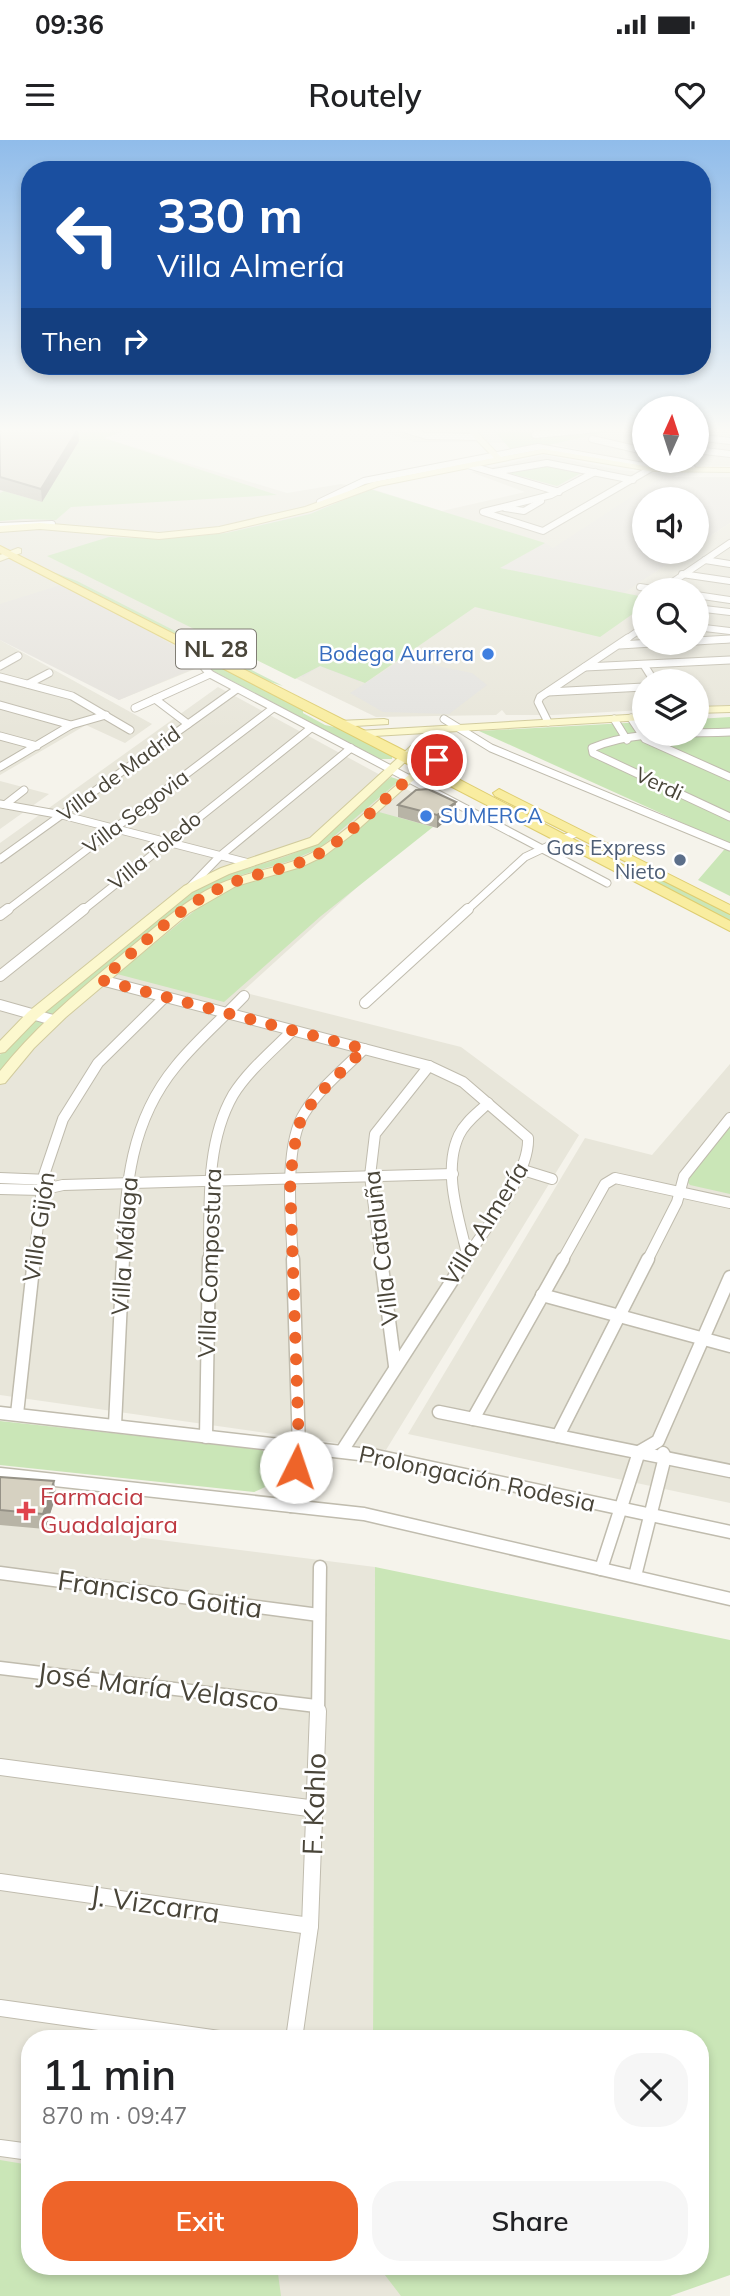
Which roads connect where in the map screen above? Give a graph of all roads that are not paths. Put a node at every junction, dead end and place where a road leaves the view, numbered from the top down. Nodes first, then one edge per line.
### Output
1 (77, 530) edge
2 (106, 530) edge
3 (187, 530) edge
4 (214, 530) edge
5 (729, 545) edge
6 (5, 551) edge
7 (709, 558) edge
8 (709, 561) edge
9 (699, 564) edge
10 (730, 564) edge
11 (682, 575) junction
12 (678, 578) edge
13 (730, 581) edge
14 (709, 597) edge
15 (730, 600) edge
16 (709, 610) edge
17 (730, 612) edge
18 (167, 625) junction
19 (709, 628) edge
20 (153, 629) junction
21 (730, 631) edge
22 (632, 635) edge
23 (730, 639) edge
24 (709, 640) edge
25 (632, 644) edge
26 (617, 645) junction
27 (18, 656) dead end
28 (209, 658) junction
29 (730, 660) edge
30 (644, 665) junction
31 (0, 666) edge
32 (583, 668) junction
33 (646, 669) edge
34 (49, 673) dead end
35 (210, 674) junction
36 (0, 677) edge
37 (27, 684) junction
38 (632, 688) edge
39 (237, 690) junction
40 (548, 692) junction
41 (155, 699) junction
42 (0, 705) edge
43 (135, 708) dead end
44 (272, 709) junction
45 (730, 711) edge
46 (709, 712) edge
47 (106, 715) junction
48 (632, 716) edge
49 (631, 718) edge
50 (491, 719) junction
51 (614, 719) junction
52 (547, 720) junction
53 (448, 723) junction
54 (188, 724) junction
55 (508, 724) junction
56 (71, 725) junction
57 (311, 728) junction
58 (359, 728) junction
59 (130, 730) dead end
60 (379, 732) junction
61 (730, 732) edge
62 (709, 733) edge
63 (0, 736) edge
64 (632, 739) edge
65 (627, 740) junction
66 (37, 746) junction
67 (662, 746) edge
68 (351, 748) junction
69 (410, 753) junction
70 (437, 760) junction
71 (0, 767) edge
72 (424, 767) junction
73 (391, 769) junction
74 (730, 777) edge
75 (408, 778) junction
76 (24, 790) dead end
77 (3, 804) edge
78 (62, 815) junction
79 (730, 817) edge
80 (114, 829) junction
81 (576, 833) junction
82 (321, 835) junction
83 (339, 839) junction
84 (560, 839) junction
85 (164, 842) junction
86 (730, 847) edge
87 (539, 848) junction
88 (220, 856) junction
89 (0, 859) edge
90 (249, 863) junction
91 (607, 883) dead end
92 (188, 889) junction
93 (207, 895) junction
94 (730, 910) edge
95 (0, 915) edge
96 (730, 928) edge
97 (0, 976) edge
98 (101, 980) junction
99 (244, 996) dead end
100 (165, 997) junction
101 (365, 1003) dead end
102 (0, 1006) edge
103 (226, 1013) junction
104 (33, 1015) junction
105 (52, 1020) junction
106 (292, 1031) junction
107 (0, 1049) edge
108 (364, 1049) junction
109 (429, 1066) junction
110 (0, 1080) edge
111 (488, 1102) junction
112 (730, 1118) edge
113 (523, 1170) junction
114 (453, 1174) junction
115 (370, 1176) junction
116 (0, 1178) edge
117 (43, 1178) junction
118 (290, 1179) junction
119 (552, 1179) dead end
120 (210, 1182) junction
121 (125, 1184) junction
122 (63, 1185) junction
123 (0, 1189) edge
124 (41, 1190) junction
125 (680, 1191) junction
126 (730, 1203) edge
127 (467, 1254) junction
128 (730, 1277) edge
129 (542, 1295) junction
130 (620, 1316) junction
131 (702, 1338) junction
132 (730, 1346) edge
133 (395, 1366) junction
134 (439, 1412) dead end
135 (0, 1413) edge
136 (17, 1414) junction
137 (473, 1419) junction
138 (115, 1425) junction
139 (558, 1436) junction
140 (206, 1437) junction
141 (658, 1441) junction
142 (299, 1448) junction
143 (342, 1451) junction
144 (639, 1452) junction
145 (665, 1457) junction
146 (730, 1471) edge
147 (0, 1474) edge
148 (291, 1506) junction
149 (620, 1508) junction
150 (651, 1516) junction
151 (730, 1532) edge
152 (320, 1567) dead end
153 (601, 1569) junction
154 (0, 1573) edge
155 (635, 1576) junction
156 (730, 1599) edge
157 (319, 1615) junction
158 (0, 1668) edge
159 (316, 1706) junction
160 (0, 1768) edge
161 (316, 1810) junction
162 (0, 1882) edge
163 (310, 1926) junction
164 (0, 2008) edge
165 (155, 2030) edge
166 (295, 2030) edge
167 (0, 2148) edge
168 (21, 2151) edge

1 - 4 street
2 - 3 street
5 - 7 street
6 - 18 main road, NL 28
6 - 20 main road, NL 28
8 - 10 street
9 - 11 street
11 - 12 street
11 - 13 street
14 - 15 street
16 - 17 street
18 - 20 main road
18 - 58 main road, NL 28
19 - 21 street
20 - 28 main road, NL 28
22 - 26 street
23 - 24 street
25 - 26 street
26 - 32 street
27 - 31 street
28 - 35 street
28 - 58 main road, NL 28
29 - 30 street
30 - 32 street
30 - 33 street
32 - 40 street
34 - 37 street
35 - 39 street
35 - 41 street
36 - 37 street
37 - 47 street
38 - 40 street
39 - 44 street
39 - 54 street, Villa de Madrid
40 - 52 street
41 - 43 street
41 - 54 street
42 - 56 street
44 - 57 street
44 - 80 street, Villa Segovia
45 - 46 street
47 - 56 street
47 - 59 street
48 - 52 street
49 - 51 street
50 - 52 street
50 - 53 street
50 - 55 street
51 - 52 street
51 - 65 street
52 - 55 street
53 - 55 street
53 - 58 street
53 - 60 street
53 - 86 street
54 - 78 street, Villa de Madrid
56 - 66 street
57 - 68 street
57 - 85 street, Villa Toledo
58 - 60 main road, NL 28
58 - 69 main road, NL 28
60 - 69 main road, NL 28
61 - 62 street
63 - 66 street
64 - 65 street
65 - 79 street, Verdi
66 - 71 street
67 - 74 street
68 - 73 street
68 - 88 street
69 - 70 main road, NL 28
69 - 72 main road, NL 28
69 - 73 street
70 - 72 street
70 - 81 main road, NL 28
72 - 75 street
72 - 84 main road, NL 28
73 - 75 street
73 - 82 street
75 - 83 street
75 - 87 street
76 - 77 street
77 - 78 street
78 - 80 street
78 - 89 street, Villa de Madrid
80 - 85 street
80 - 95 street, Villa Segovia
81 - 84 street
81 - 94 main road, NL 28
82 - 83 street
82 - 90 street
83 - 93 street
84 - 87 street
84 - 96 main road, NL 28
85 - 88 street
85 - 97 street, Villa Toledo
87 - 91 street
87 - 101 street
88 - 90 street
88 - 92 street
90 - 92 street
92 - 93 street
92 - 104 street
93 - 98 street
98 - 100 street, Villa Almería
98 - 105 street
99 - 103 street, Villa Málaga
100 - 103 street, Villa Almería
100 - 117 street, Villa Gijón
102 - 104 street
103 - 106 street, Villa Almería
103 - 121 street, Villa Málaga
104 - 105 street
104 - 107 street
105 - 110 street
106 - 108 street, Villa Almería
106 - 120 street, Villa Compostura
108 - 109 street, Villa Almería
108 - 118 street
109 - 111 street, Villa Almería
109 - 115 street, Villa Cataluña
111 - 113 street, Villa Almería
111 - 114 street
112 - 125 street
113 - 119 street
113 - 127 street, Villa Almería
114 - 115 street
114 - 127 street
115 - 118 street
115 - 133 street, Villa Cataluña
116 - 117 street
117 - 122 street
117 - 124 street, Villa Gijón
118 - 120 street
118 - 142 street
120 - 121 street
120 - 140 street, Villa Compostura
121 - 122 street
121 - 138 street, Villa Málaga
122 - 124 street
123 - 124 street
124 - 136 street, Villa Gijón
125 - 126 street
125 - 129 street
125 - 130 street
127 - 133 street, Villa Almería
128 - 131 street
129 - 130 street
129 - 137 street
130 - 131 street
130 - 139 street
131 - 132 street
131 - 141 street
133 - 143 street, Villa Almería
134 - 137 street
135 - 136 street, Prolongación Rodesia
136 - 138 street, Prolongación Rodesia
137 - 139 street
138 - 140 street, Prolongación Rodesia
139 - 144 street
140 - 142 street, Prolongación Rodesia
141 - 144 street
141 - 145 street
142 - 143 street, Prolongación Rodesia
142 - 148 street
143 - 149 street, Prolongación Rodesia
144 - 145 street
144 - 149 street
145 - 146 street
145 - 150 street
147 - 148 street
148 - 153 street
149 - 150 street, Prolongación Rodesia
149 - 153 street
150 - 151 street, Prolongación Rodesia
150 - 155 street
152 - 157 street, F. Kahlo
153 - 155 street
154 - 157 street, Francisco Goitia
155 - 156 street
157 - 159 street, F. Kahlo
158 - 159 street, José María Velasco
159 - 161 street, F. Kahlo
160 - 161 street
161 - 163 street, F. Kahlo
162 - 163 street, J. Vizcarra
163 - 166 street, F. Kahlo
164 - 165 street
167 - 168 street

